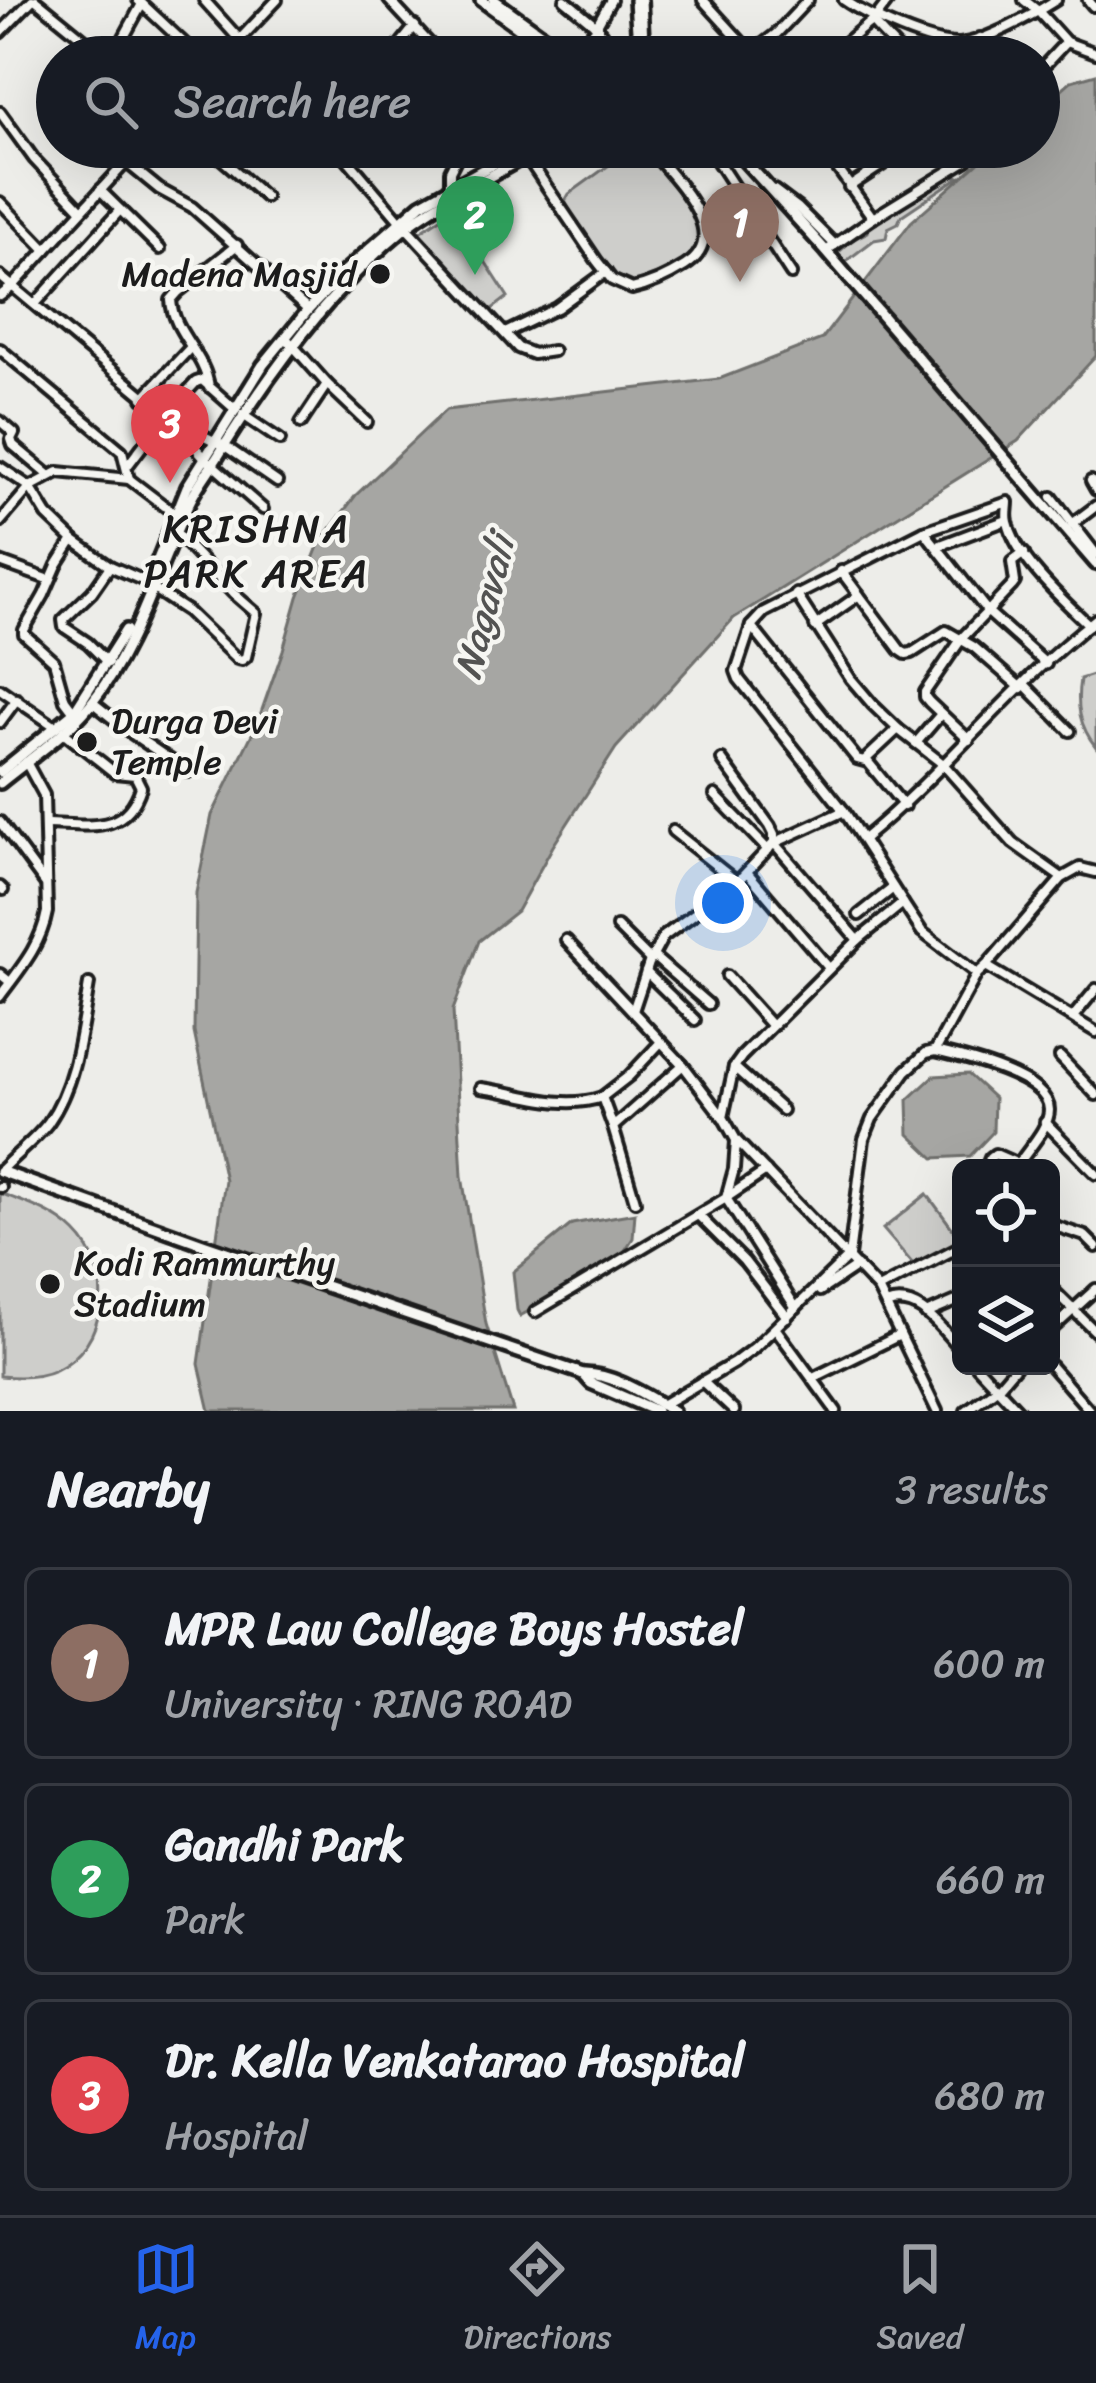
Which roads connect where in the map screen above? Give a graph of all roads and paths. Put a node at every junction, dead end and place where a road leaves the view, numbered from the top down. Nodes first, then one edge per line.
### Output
1 (34, 0) edge
2 (204, 0) edge
3 (277, 0) edge
4 (389, 0) edge
5 (481, 0) edge
6 (494, 0) edge
7 (565, 0) edge
8 (611, 0) edge
9 (638, 0) edge
10 (703, 0) edge
11 (808, 0) edge
12 (844, 0) edge
13 (889, 0) edge
14 (1024, 0) edge
15 (1056, 0) edge
16 (140, 2) edge
17 (1038, 11) junction
18 (873, 19) junction
19 (415, 26) junction
20 (598, 28) junction
21 (0, 33) edge
22 (82, 36) edge
23 (121, 36) edge
24 (176, 36) edge
25 (236, 36) edge
26 (244, 36) edge
27 (407, 36) edge
28 (424, 36) edge
29 (536, 36) edge
30 (540, 36) edge
31 (589, 36) edge
32 (604, 36) edge
33 (642, 36) edge
34 (734, 36) edge
35 (774, 36) edge
36 (853, 36) edge
37 (887, 36) edge
38 (925, 36) edge
39 (984, 36) edge
40 (1066, 42) junction
41 (1060, 48) edge
42 (1096, 53) edge
43 (1, 114) edge
44 (36, 161) edge
45 (42, 168) edge
46 (120, 168) edge
47 (134, 168) edge
48 (232, 168) edge
49 (355, 168) edge
50 (452, 168) edge
51 (486, 168) edge
52 (495, 168) edge
53 (535, 168) edge
54 (664, 168) edge
55 (722, 168) edge
56 (751, 168) edge
57 (836, 168) edge
58 (878, 168) edge
59 (954, 168) edge
60 (450, 186) junction
61 (849, 187) junction
62 (100, 190) junction
63 (265, 196) dead end
64 (0, 202) edge
65 (82, 210) junction
66 (120, 210) junction
67 (873, 218) junction
68 (403, 224) junction
69 (237, 245) junction
70 (830, 248) junction
71 (160, 249) dead end
72 (46, 250) junction
73 (606, 272) junction
74 (791, 274) dead end
75 (0, 276) edge
76 (13, 286) junction
77 (0, 296) edge
78 (35, 304) junction
79 (308, 310) junction
80 (505, 334) junction
81 (290, 343) junction
82 (191, 347) junction
83 (0, 349) edge
84 (553, 351) dead end
85 (327, 384) junction
86 (209, 387) junction
87 (143, 398) junction
88 (239, 412) junction
89 (168, 417) junction
90 (0, 421) edge
91 (367, 422) dead end
92 (302, 423) dead end
93 (280, 440) dead end
94 (220, 444) junction
95 (209, 461) junction
96 (127, 466) junction
97 (0, 467) edge
98 (49, 475) junction
99 (129, 479) junction
100 (277, 482) dead end
101 (30, 487) junction
102 (1048, 501) junction
103 (1096, 506) edge
104 (262, 509) dead end
105 (175, 514) junction
106 (1006, 520) junction
107 (0, 522) edge
108 (1072, 524) junction
109 (923, 531) junction
110 (176, 533) junction
111 (73, 540) junction
112 (938, 546) junction
113 (1024, 553) junction
114 (1096, 554) edge
115 (0, 562) edge
116 (1096, 564) edge
117 (110, 566) junction
118 (841, 571) junction
119 (50, 580) junction
120 (151, 585) junction
121 (796, 594) junction
122 (859, 596) junction
123 (988, 612) junction
124 (1092, 622) edge
125 (751, 626) junction
126 (815, 626) junction
127 (962, 638) junction
128 (108, 663) junction
129 (1046, 664) junction
130 (1023, 686) junction
131 (0, 689) edge
132 (17, 699) junction
133 (92, 702) junction
134 (74, 712) junction
135 (941, 714) junction
136 (0, 722) edge
137 (60, 730) junction
138 (898, 730) junction
139 (1070, 731) dead end
140 (969, 740) junction
141 (916, 742) junction
142 (722, 760) dead end
143 (866, 760) junction
144 (26, 762) junction
145 (944, 764) junction
146 (0, 772) edge
147 (188, 772) dead end
148 (0, 783) edge
149 (715, 795) dead end
150 (904, 806) junction
151 (844, 811) junction
152 (0, 822) edge
153 (47, 824) junction
154 (673, 831) dead end
155 (863, 839) junction
156 (771, 846) junction
157 (747, 872) junction
158 (1096, 872) edge
159 (1063, 878) junction
160 (737, 882) junction
161 (45, 883) junction
162 (893, 888) junction
163 (902, 903) junction
164 (860, 915) dead end
165 (617, 927) dead end
166 (566, 940) dead end
167 (858, 940) junction
168 (652, 958) junction
169 (986, 966) junction
170 (829, 968) junction
171 (646, 972) junction
172 (0, 974) edge
173 (976, 974) junction
174 (727, 976) dead end
175 (10, 982) junction
176 (89, 985) dead end
177 (1096, 989) edge
178 (0, 996) edge
179 (708, 1004) dead end
180 (633, 1011) junction
181 (1073, 1017) junction
182 (695, 1020) dead end
183 (770, 1025) junction
184 (1096, 1032) edge
185 (660, 1043) junction
186 (935, 1051) junction
187 (1060, 1057) dead end
188 (683, 1066) junction
189 (734, 1067) junction
190 (481, 1088) dead end
191 (1096, 1095) edge
192 (602, 1097) junction
193 (782, 1110) dead end
194 (723, 1118) junction
195 (1046, 1123) junction
196 (613, 1127) junction
197 (736, 1140) junction
198 (1022, 1159) edge
199 (0, 1171) edge
200 (766, 1171) junction
201 (1096, 1174) edge
202 (726, 1198) junction
203 (635, 1201) dead end
204 (699, 1216) junction
205 (1060, 1228) edge
206 (1096, 1247) edge
207 (952, 1251) edge
208 (849, 1256) junction
209 (857, 1266) junction
210 (878, 1289) junction
211 (1096, 1289) edge
212 (1060, 1296) edge
213 (952, 1303) edge
214 (800, 1305) junction
215 (886, 1305) junction
216 (1074, 1308) junction
217 (535, 1312) dead end
218 (926, 1314) junction
219 (787, 1317) junction
220 (1060, 1321) edge
221 (776, 1330) junction
222 (1096, 1332) edge
223 (900, 1335) junction
224 (952, 1341) edge
225 (986, 1375) edge
226 (1008, 1375) edge
227 (1059, 1375) edge
228 (813, 1378) junction
229 (702, 1381) junction
230 (998, 1387) junction
231 (663, 1409) edge
232 (734, 1411) edge
233 (836, 1411) edge
234 (937, 1411) edge
235 (966, 1411) edge
236 (1019, 1411) edge
237 (1090, 1411) edge

1 - 21 street
1 - 22 street
2 - 25 street
3 - 26 street
4 - 19 street
5 - 29 main road
6 - 30 main road
7 - 20 street
8 - 20 street
9 - 33 main road
10 - 34 street
11 - 35 street
12 - 18 street
13 - 18 street
14 - 17 street
15 - 17 street
16 - 23 street
16 - 24 street
17 - 39 street
17 - 40 street
18 - 36 street
18 - 37 street
18 - 38 street
19 - 27 street
19 - 28 street
20 - 31 street
20 - 32 street
40 - 41 street
40 - 42 street
43 - 44 street
45 - 65 street
46 - 62 street
47 - 69 street
48 - 63 street
49 - 68 street
50 - 60 street
51 - 60 main road
52 - 68 main road
53 - 73 street
54 - 73 street
55 - 74 street
56 - 70 main road
57 - 61 street
58 - 61 street
59 - 67 street
60 - 68 main road
61 - 67 street
62 - 65 street
62 - 66 street
64 - 72 street
65 - 72 street
66 - 71 street
66 - 78 street
67 - 70 street
68 - 79 main road
68 - 80 street
68 - 81 main road
69 - 79 street
69 - 82 street
70 - 102 main road
72 - 76 street
73 - 80 street
75 - 76 street
76 - 77 street
76 - 78 street
78 - 87 street
79 - 81 main road
80 - 84 street
81 - 85 street
81 - 88 main road
82 - 86 street
82 - 87 street
83 - 96 street
85 - 91 street
85 - 92 street
86 - 88 street
86 - 89 street
87 - 89 street
88 - 93 street
88 - 94 main road
89 - 94 street
89 - 95 street
89 - 96 street
90 - 98 street
94 - 95 main road
94 - 100 street
95 - 104 street
95 - 105 main road
95 - 110 main road
96 - 99 street
97 - 101 street
98 - 99 street
98 - 101 street
99 - 105 street
101 - 107 street
101 - 111 street
102 - 108 street
102 - 116 main road
103 - 108 street
105 - 120 main road
106 - 109 street
106 - 112 street
106 - 113 street
108 - 114 street
109 - 112 street
109 - 118 street
110 - 120 main road
110 - 120 street
111 - 117 street
111 - 119 street
112 - 123 street
113 - 123 street
113 - 124 street
115 - 119 street
117 - 120 street
117 - 128 street
118 - 121 street
118 - 122 street
119 - 134 street
120 - 128 main road
120 - 133 main road
121 - 125 street
121 - 126 street
122 - 126 street
122 - 127 street
123 - 127 street
123 - 129 street
124 - 129 street
125 - 143 street
125 - 151 street
126 - 138 street
127 - 130 street
127 - 135 street
128 - 134 main road
129 - 130 street
130 - 139 street
130 - 140 street
131 - 132 street
132 - 136 street
132 - 137 street
133 - 137 main road
133 - 147 street
134 - 137 main road
135 - 140 street
135 - 141 street
137 - 144 main road
137 - 146 main road
137 - 153 street
138 - 141 street
138 - 143 street
140 - 145 street
141 - 145 street
142 - 156 street
143 - 150 street
144 - 148 main road
144 - 153 street
145 - 150 street
145 - 159 street
149 - 156 street
150 - 155 street
151 - 155 street
151 - 156 street
152 - 161 street
153 - 161 street
154 - 160 street
155 - 162 street
156 - 157 street
156 - 167 street
157 - 160 street
157 - 170 street
158 - 159 street
159 - 169 street
160 - 168 street
161 - 175 street
162 - 163 street
162 - 164 street
163 - 167 street
163 - 173 street
165 - 168 street
166 - 180 street
167 - 170 street
168 - 171 street
168 - 179 street
169 - 173 street
169 - 181 street
170 - 183 street
171 - 180 street
171 - 182 street
172 - 175 street
173 - 186 street
174 - 183 street
175 - 178 street
176 - 199 street
177 - 181 street
180 - 185 street
181 - 184 street
183 - 189 street
185 - 188 street
185 - 192 street
186 - 195 street
186 - 208 street
187 - 191 street
188 - 194 street
188 - 196 street
189 - 193 street
189 - 194 street
190 - 192 street
192 - 196 street
194 - 197 street
195 - 198 street
195 - 201 street
196 - 203 street
197 - 200 street
197 - 202 street
199 - 231 main road
200 - 202 street
200 - 208 street
202 - 204 street
202 - 214 street
204 - 217 street
204 - 219 street
205 - 206 street
207 - 210 street
208 - 209 street
208 - 214 street
209 - 210 street
209 - 214 street
210 - 215 street
211 - 216 street
212 - 216 street
213 - 218 street
214 - 219 street
215 - 218 street
215 - 223 street
216 - 220 street
216 - 222 street
218 - 224 street
219 - 221 street
221 - 228 street
221 - 229 street
223 - 228 street
223 - 234 street
225 - 230 street
226 - 230 street
227 - 237 street
228 - 233 street
229 - 231 street
229 - 232 street
230 - 235 street
230 - 236 street

